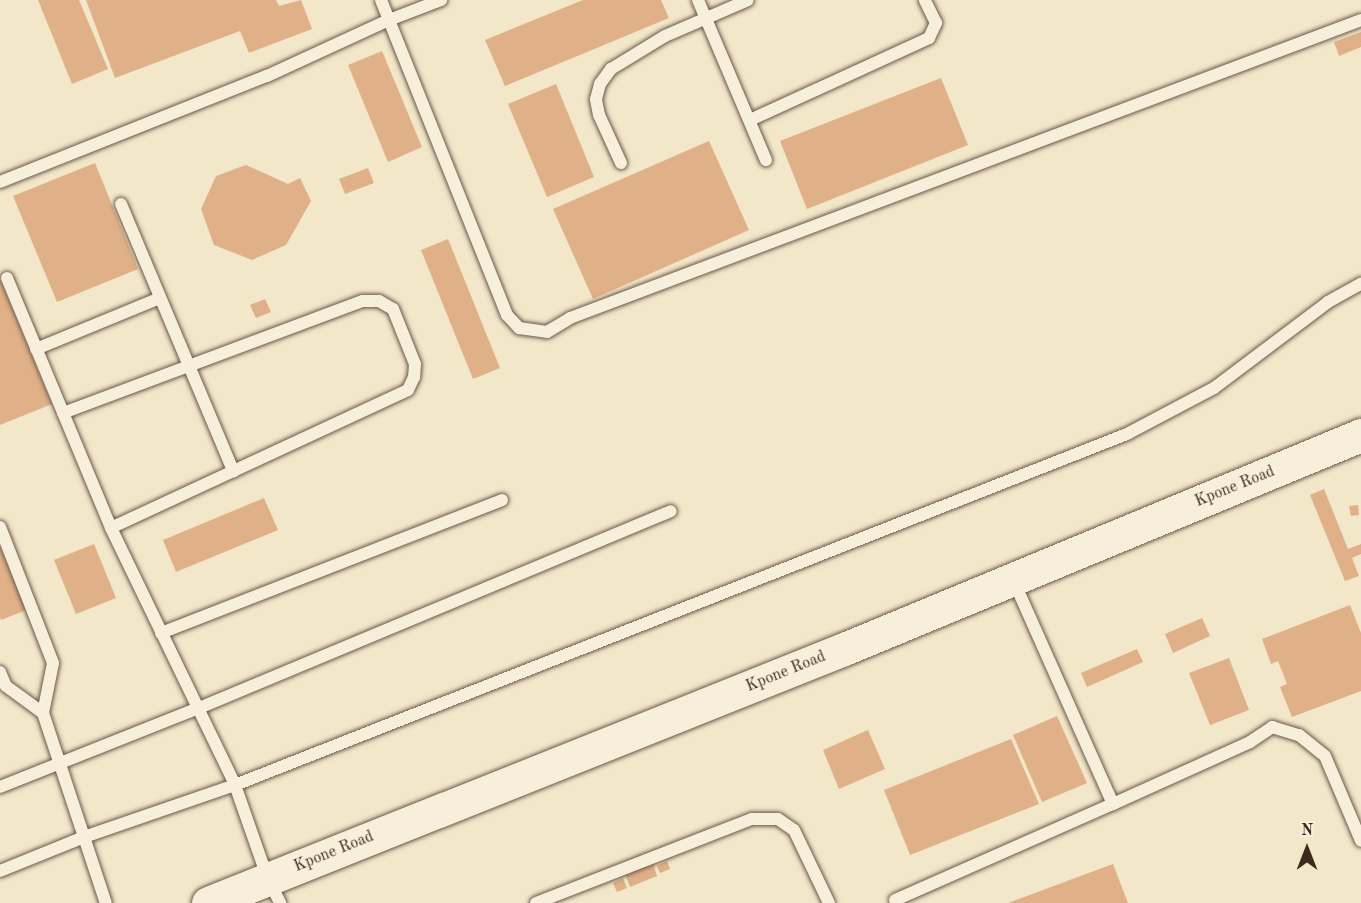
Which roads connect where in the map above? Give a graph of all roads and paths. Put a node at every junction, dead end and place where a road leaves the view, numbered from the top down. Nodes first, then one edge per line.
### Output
1 (381, 0) edge
2 (441, 0) edge
3 (698, 0) edge
4 (748, 0) edge
5 (925, 0) edge
6 (706, 18) junction
7 (389, 20) junction
8 (1361, 20) edge
9 (750, 120) junction
10 (766, 160) dead end
11 (621, 164) dead end
12 (0, 182) edge
13 (121, 204) dead end
14 (7, 278) dead end
15 (1361, 284) edge
16 (160, 298) junction
17 (36, 349) junction
18 (189, 365) junction
19 (63, 413) junction
20 (1358, 440) edge
21 (233, 471) junction
22 (502, 500) dead end
23 (671, 511) dead end
24 (0, 527) edge
25 (111, 528) junction
26 (1013, 578) junction
27 (161, 633) junction
28 (0, 672) edge
29 (3, 687) edge
30 (199, 708) junction
31 (43, 713) junction
32 (60, 763) junction
33 (235, 785) junction
34 (0, 788) edge
35 (1113, 804) junction
36 (84, 837) junction
37 (1361, 841) edge
38 (0, 871) edge
39 (274, 891) edge
40 (895, 900) dead end
41 (106, 903) edge
42 (208, 903) edge
43 (536, 903) edge
44 (829, 903) edge

1 - 7 lane
2 - 7 lane
3 - 6 lane
4 - 6 lane
5 - 9 lane
6 - 9 lane
6 - 11 lane
7 - 8 lane
7 - 12 lane
9 - 10 lane
13 - 16 lane
14 - 17 lane
15 - 33 lane
16 - 17 lane
16 - 18 lane
17 - 19 lane
18 - 19 lane
18 - 21 lane
18 - 21 lane
19 - 25 lane
20 - 26 main road, Kpone Road
21 - 25 lane
22 - 27 lane
23 - 30 lane
24 - 31 lane
25 - 27 lane
26 - 35 lane
26 - 39 main road, Kpone Road
27 - 30 lane
28 - 29 lane
29 - 31 lane
30 - 32 lane
30 - 33 lane
31 - 32 lane
32 - 34 lane
32 - 36 lane
33 - 36 lane
33 - 39 lane
35 - 37 lane
35 - 40 lane
36 - 38 lane
36 - 41 lane
39 - 42 main road, Kpone Road
43 - 44 lane

